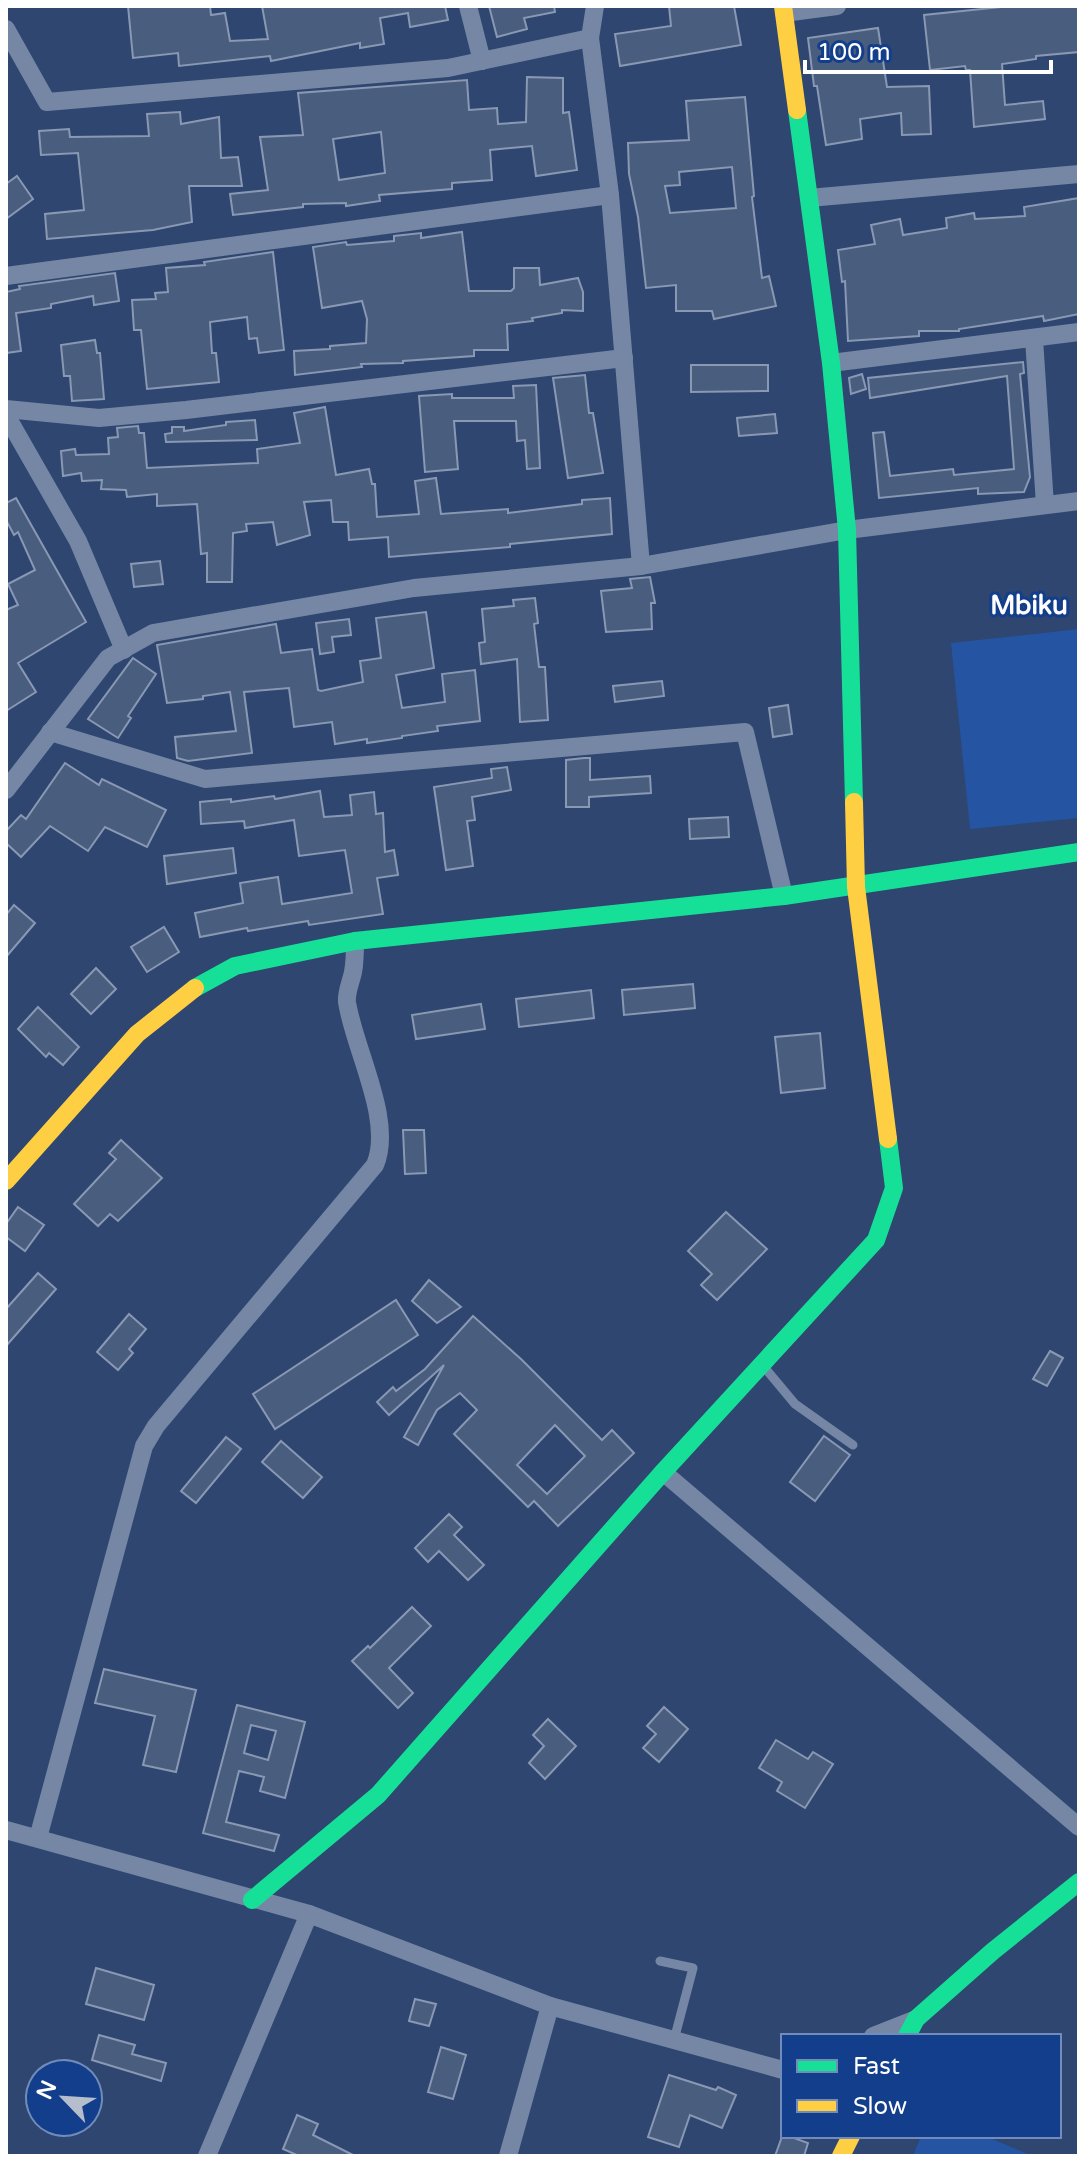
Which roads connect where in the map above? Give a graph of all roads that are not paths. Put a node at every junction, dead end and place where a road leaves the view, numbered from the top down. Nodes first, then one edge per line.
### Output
1 (468, 6) edge
2 (595, 6) edge
3 (837, 6) edge
4 (783, 9) edge
5 (6, 31) edge
6 (590, 38) junction
7 (482, 61) junction
8 (1079, 174) edge
9 (610, 195) junction
10 (809, 198) junction
11 (6, 276) edge
12 (1079, 332) edge
13 (1034, 339) junction
14 (624, 358) junction
15 (831, 363) junction
16 (6, 412) edge
17 (1079, 501) edge
18 (1045, 505) junction
19 (847, 530) junction
20 (641, 566) junction
21 (124, 650) junction
22 (50, 732) junction
23 (6, 790) edge
24 (1079, 852) edge
25 (856, 887) junction
26 (784, 896) junction
27 (355, 941) junction
28 (6, 1181) edge
29 (762, 1365) junction
30 (853, 1445) dead end
31 (663, 1472) junction
32 (1079, 1827) edge
33 (6, 1830) edge
34 (38, 1838) junction
35 (1079, 1882) edge
36 (252, 1900) junction
37 (309, 1914) junction
38 (660, 1961) dead end
39 (550, 2006) junction
40 (912, 2028) edge
41 (883, 2034) edge
42 (674, 2040) junction
43 (780, 2068) edge
44 (850, 2138) edge
45 (207, 2156) edge
46 (508, 2156) edge
47 (841, 2156) edge

1 - 7 street
2 - 6 street
3 - 4 street
4 - 10 street
5 - 7 street
6 - 7 street
6 - 9 street
8 - 10 street
9 - 11 street
9 - 14 street
10 - 15 street
12 - 13 street
13 - 15 street
13 - 18 street
14 - 16 street
14 - 20 street
15 - 19 street
16 - 21 street
17 - 18 street
18 - 19 street
19 - 20 street
19 - 25 street
20 - 21 street
21 - 22 street
22 - 23 street
22 - 26 street
24 - 25 street
25 - 26 street
25 - 29 street
26 - 27 street
27 - 28 street
27 - 34 street
29 - 30 lane
29 - 31 street
31 - 32 street
31 - 36 street
33 - 34 street
34 - 36 street
35 - 40 street
36 - 37 street
37 - 39 street
37 - 45 street
38 - 42 lane
39 - 42 street
39 - 46 street
40 - 41 street
42 - 43 street
44 - 47 street

